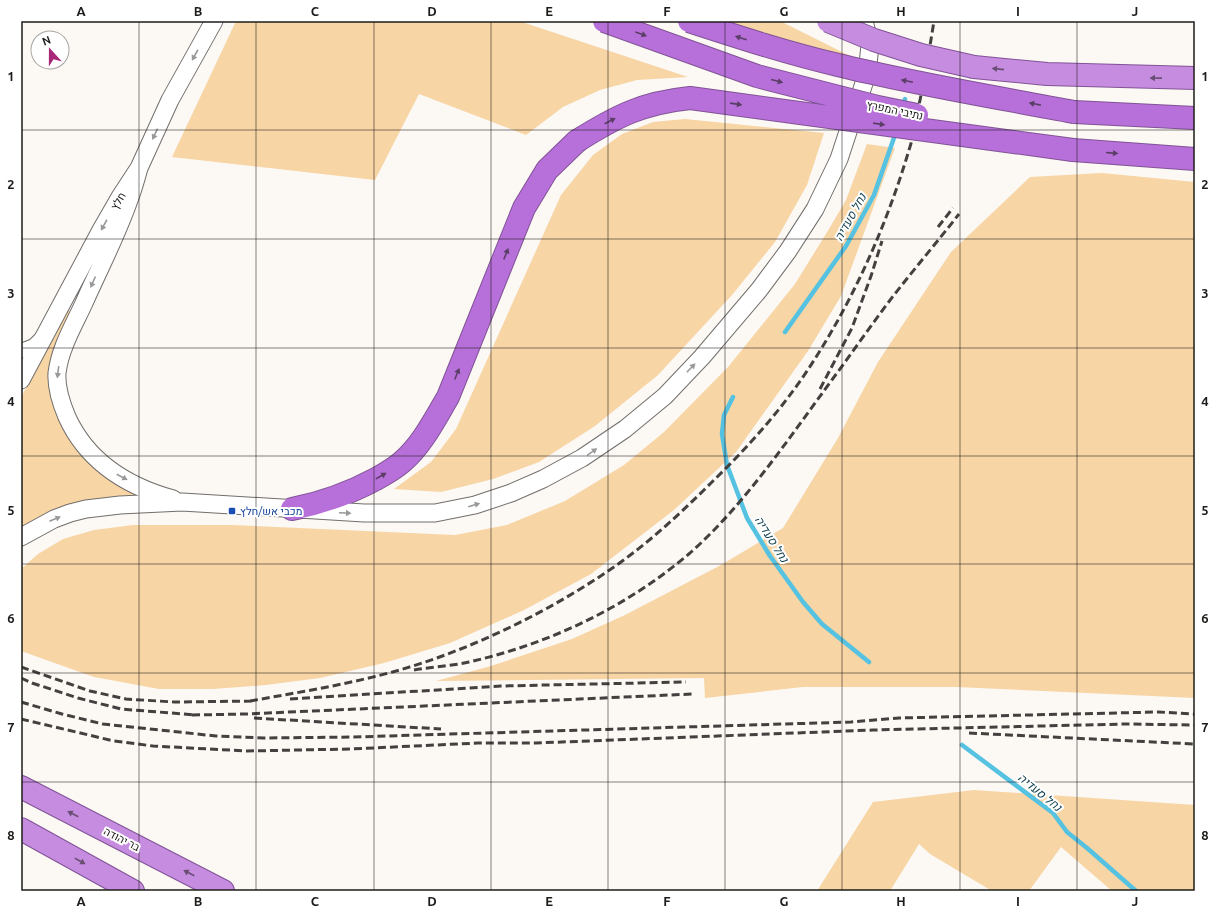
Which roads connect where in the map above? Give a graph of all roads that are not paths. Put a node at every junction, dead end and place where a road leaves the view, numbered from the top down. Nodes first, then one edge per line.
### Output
1 (214, 21) edge
2 (604, 21) edge
3 (689, 21) edge
4 (828, 21) edge
5 (864, 21) edge
6 (1195, 78) edge
7 (1195, 118) edge
8 (1073, 150) junction
9 (1195, 159) edge
10 (139, 168) junction
11 (46, 334) junction
12 (21, 351) edge
13 (21, 380) edge
14 (182, 502) junction
15 (292, 509) junction
16 (21, 537) edge
17 (21, 787) edge
18 (21, 829) edge
19 (133, 891) edge
20 (223, 891) edge

1 -> 10 street, חלץ
2 -> 8 highway, נתיבי המפרץ, bridge
7 -> 3 highway, bridge
6 -> 4 highway, bridge
15 -> 5 street
8 -> 9 highway, נתיבי המפרץ
15 -> 8 highway, bridge
10 -> 11 street, חלץ
10 -> 14 street
11 - 12 street
11 - 13 street, חלץ
14 - 15 street
16 -> 14 street
20 -> 17 highway, בר יהודה
18 -> 19 highway

